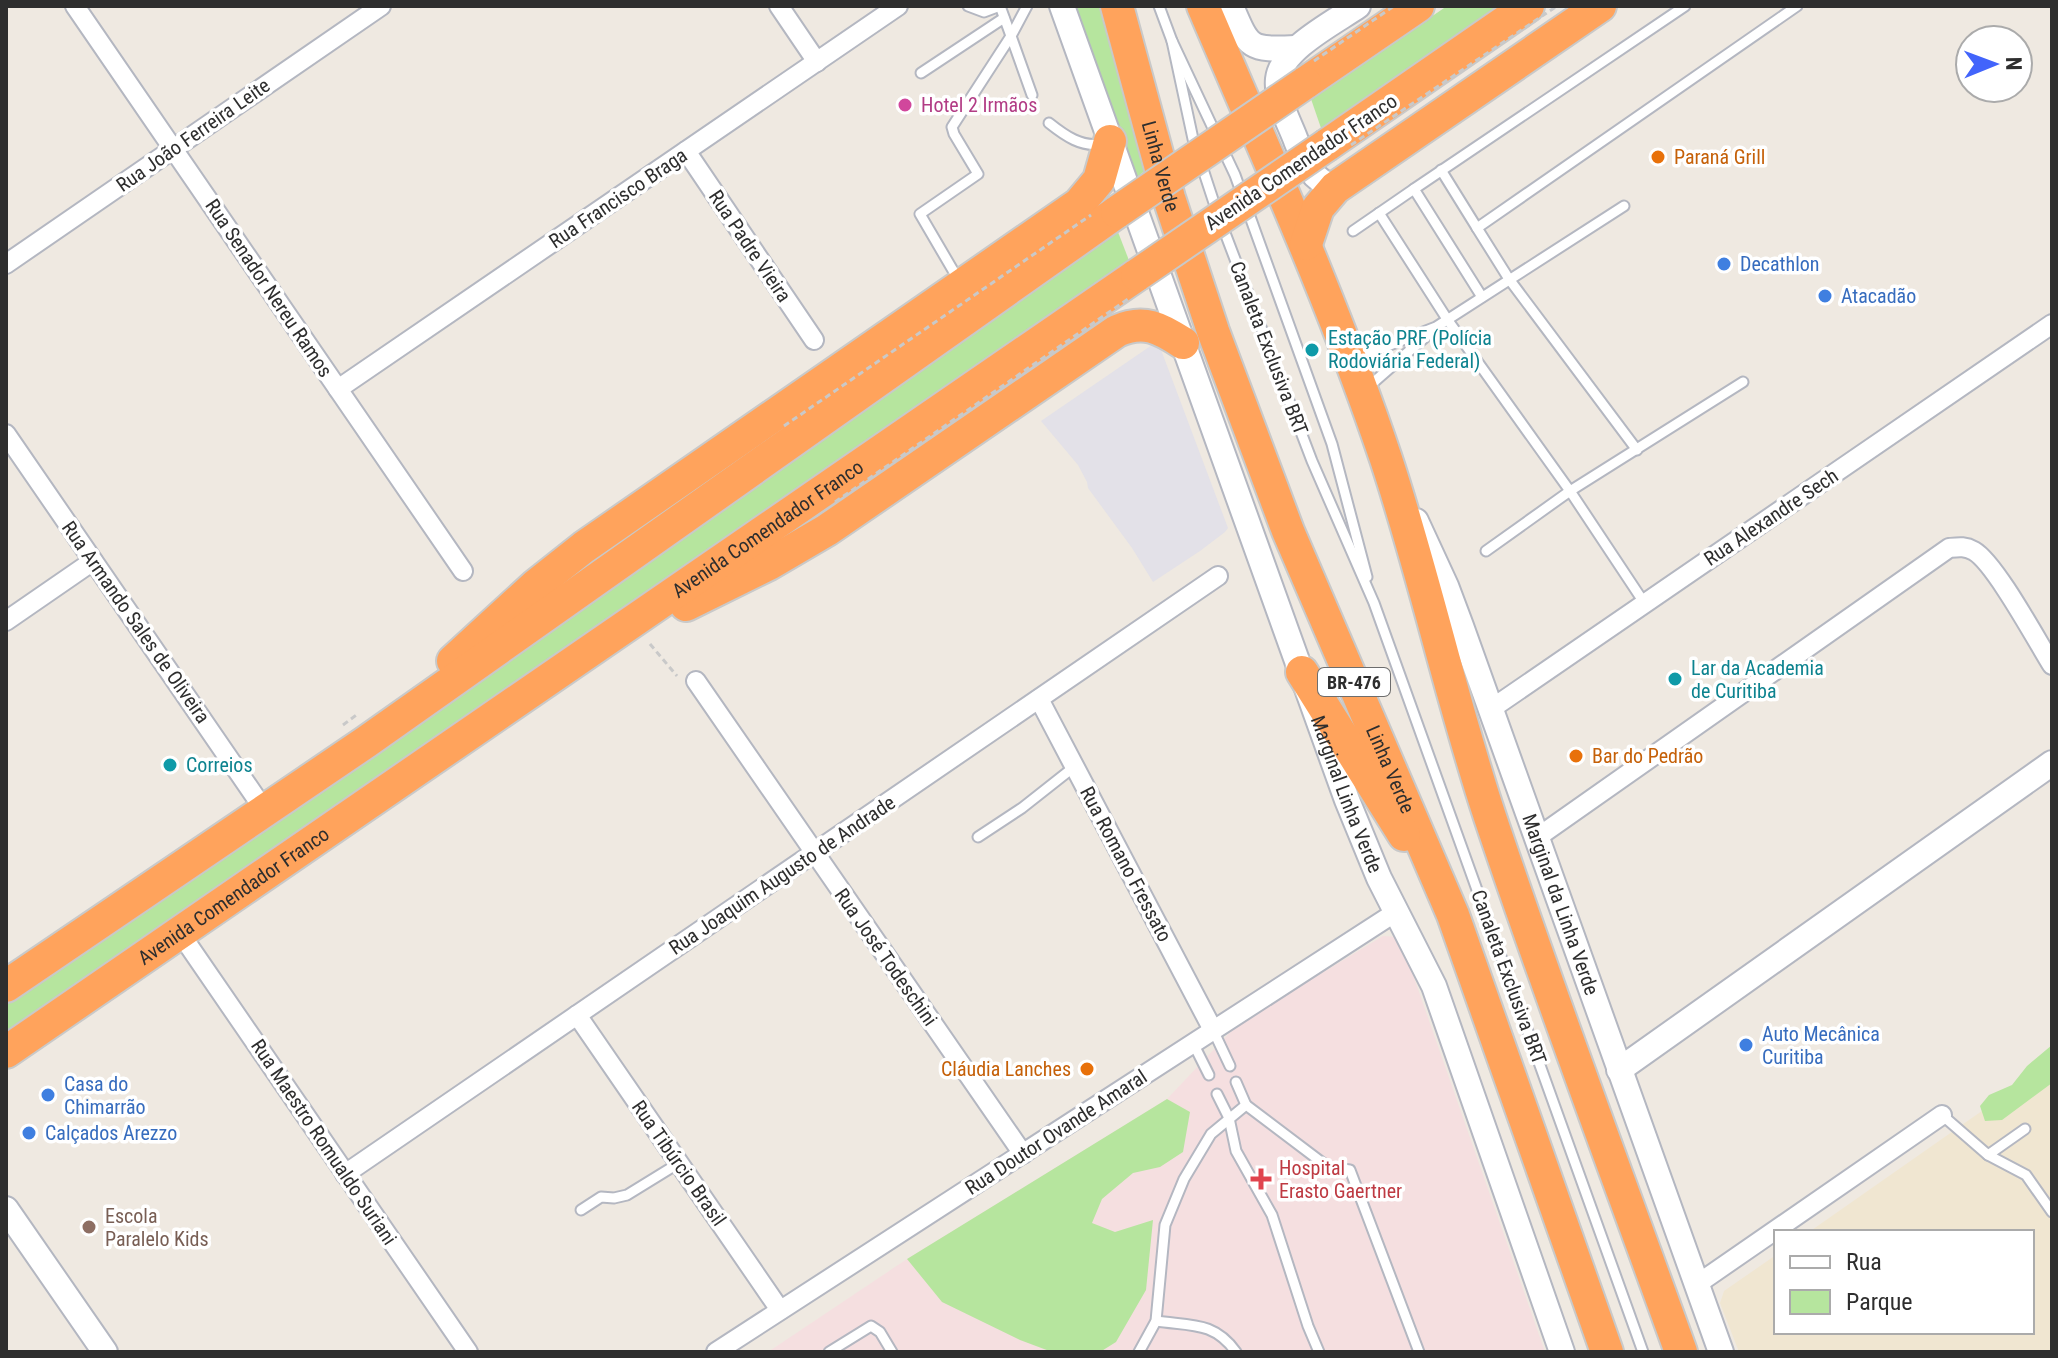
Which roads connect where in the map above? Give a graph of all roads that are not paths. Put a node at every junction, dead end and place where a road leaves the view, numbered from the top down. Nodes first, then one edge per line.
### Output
1 (75, 6) edge
2 (381, 6) edge
3 (779, 6) edge
4 (898, 6) edge
5 (968, 6) edge
6 (1000, 6) edge
7 (1027, 6) edge
8 (1062, 6) edge
9 (1117, 6) edge
10 (1159, 6) edge
11 (1358, 6) edge
12 (1418, 6) edge
13 (1528, 6) edge
14 (1600, 6) edge
15 (1685, 6) edge
16 (1797, 6) edge
17 (1213, 10) edge
18 (1004, 18) junction
19 (1011, 36) junction
20 (1172, 41) junction
21 (817, 62) junction
22 (1301, 67) junction
23 (921, 73) dead end
24 (1032, 95) dead end
25 (1049, 123) dead end
26 (1110, 141) junction
27 (173, 149) junction
28 (686, 151) junction
29 (1441, 170) junction
30 (1335, 188) junction
31 (1414, 189) junction
32 (1624, 206) dead end
33 (1379, 213) junction
34 (1477, 228) junction
35 (1353, 231) dead end
36 (1306, 244) junction
37 (6, 264) edge
38 (1509, 279) junction
39 (962, 285) junction
40 (1482, 297) junction
41 (1447, 319) junction
42 (2052, 324) edge
43 (1436, 327) junction
44 (814, 340) dead end
45 (1183, 343) junction
46 (1351, 360) junction
47 (1743, 382) dead end
48 (338, 389) junction
49 (1363, 392) junction
50 (6, 434) edge
51 (1637, 450) junction
52 (1386, 461) junction
53 (1570, 491) junction
54 (1486, 551) dead end
55 (93, 561) junction
56 (463, 571) dead end
57 (1218, 576) dead end
58 (1374, 603) junction
59 (1645, 604) junction
60 (6, 621) edge
61 (583, 656) junction
62 (2052, 665) edge
63 (1302, 672) junction
64 (696, 681) dead end
65 (1039, 699) junction
66 (1491, 709) junction
67 (355, 733) junction
68 (2052, 763) edge
69 (1074, 767) junction
70 (265, 811) junction
71 (978, 837) dead end
72 (1535, 839) junction
73 (814, 852) junction
74 (1396, 912) junction
75 (1453, 915) junction
76 (180, 933) junction
77 (6, 986) edge
78 (577, 1015) junction
79 (1213, 1030) junction
80 (1193, 1043) junction
81 (6, 1052) edge
82 (1230, 1066) dead end
83 (1619, 1070) junction
84 (1209, 1075) dead end
85 (1236, 1082) dead end
86 (1217, 1094) dead end
87 (1246, 1105) junction
88 (1942, 1115) joint
89 (1229, 1118) junction
90 (2025, 1129) dead end
91 (1023, 1154) junction
92 (1988, 1155) junction
93 (679, 1163) junction
94 (345, 1174) junction
95 (6, 1209) edge
96 (581, 1210) dead end
97 (2052, 1212) edge
98 (1776, 1230) edge
99 (1774, 1231) edge
100 (1696, 1285) junction
101 (780, 1310) junction
102 (1156, 1321) junction
103 (98, 1349) edge
104 (468, 1352) edge
105 (716, 1352) edge
106 (829, 1352) edge
107 (892, 1352) edge
108 (1139, 1352) edge
109 (1236, 1352) edge
110 (1319, 1352) edge
111 (1419, 1352) edge
112 (1562, 1352) edge
113 (1607, 1352) edge
114 (1643, 1352) edge
115 (1681, 1352) edge
116 (1721, 1352) edge

1 - 27 street, Rua Senador Nereu Ramos
2 - 27 street, Rua João Ferreira Leite
3 - 21 street
4 - 21 street, Rua Francisco Braga
5 - 6 lane
6 - 18 lane
7 - 19 lane
8 - 26 main road, Marginal Linha Verde
9 - 75 highway, Linha Verde / BR-476
10 - 20 lane, Canaleta Exclusiva BRT
11 - 22 main road
12 - 22 highway
13 - 61 highway, Avenida Comendador Franco, bridge
14 - 30 highway
15 - 29 lane
16 - 34 lane
17 - 22 main road
17 - 36 highway
18 - 19 lane
18 - 23 lane
19 - 24 lane
19 - 39 lane
20 - 58 lane, Canaleta Exclusiva BRT
20 - 58 lane, Canaleta Exclusiva BRT
21 - 28 street, Rua Francisco Braga
22 - 30 main road
22 - 67 highway, bridge
25 - 26 lane
26 - 39 highway
26 - 45 main road, Marginal Linha Verde
27 - 37 street, Rua João Ferreira Leite
27 - 48 street, Rua Senador Nereu Ramos
28 - 44 street, Rua Padre Vieira
28 - 48 street, Rua Francisco Braga
29 - 31 lane
29 - 34 lane
30 - 36 highway
31 - 33 lane
31 - 40 lane
32 - 38 lane
33 - 35 lane
33 - 41 lane
34 - 38 lane
36 - 46 highway
38 - 40 lane
38 - 51 lane
39 - 67 highway
40 - 41 lane
41 - 43 lane
41 - 53 lane
42 - 59 street, Rua Alexandre Sech
43 - 46 lane
43 - 49 lane
45 - 61 highway
45 - 63 main road, Marginal Linha Verde
46 - 49 highway
47 - 51 lane
48 - 56 street, Rua Senador Nereu Ramos
49 - 52 highway
50 - 55 street, Rua Armando Sales de Oliveira
51 - 53 lane
52 - 66 main road, Marginal da Linha Verde
52 - 115 highway
53 - 54 lane
53 - 59 lane
55 - 60 street
55 - 70 street, Rua Armando Sales de Oliveira
57 - 65 street, Rua Joaquim Augusto de Andrade
58 - 114 lane, Canaleta Exclusiva BRT
59 - 66 street, Rua Alexandre Sech
61 - 76 highway, Avenida Comendador Franco
62 - 72 street
63 - 74 main road, Marginal Linha Verde
63 - 75 highway
64 - 73 street, Rua José Todeschini
65 - 69 street, Rua Romano Fressato
65 - 73 street, Rua Joaquim Augusto de Andrade
66 - 72 main road, Marginal da Linha Verde
67 - 70 highway
68 - 83 main road
69 - 71 lane
69 - 79 street, Rua Romano Fressato
70 - 77 highway
72 - 83 main road, Marginal da Linha Verde
73 - 78 street, Rua Joaquim Augusto de Andrade
73 - 91 street, Rua José Todeschini
74 - 79 street, Rua Doutor Ovande Amaral
74 - 112 main road, Marginal Linha Verde
75 - 113 highway, Linha Verde / BR-476
76 - 81 highway, Avenida Comendador Franco
76 - 94 street, Rua Maestro Romualdo Suriani
78 - 93 street, Rua Tibúrcio Brasil
78 - 94 street, Rua Joaquim Augusto de Andrade
79 - 80 street, Rua Doutor Ovande Amaral
79 - 82 lane
80 - 84 lane
80 - 91 street, Rua Doutor Ovande Amaral
83 - 100 main road, Marginal da Linha Verde
85 - 87 lane
86 - 89 lane
87 - 89 lane
87 - 111 lane
88 - 92 lane
88 - 98 street
89 - 102 lane
89 - 110 lane
90 - 92 lane
91 - 101 street, Rua Doutor Ovande Amaral
92 - 97 lane
93 - 96 lane
93 - 101 street, Rua Tibúrcio Brasil
94 - 104 street, Rua Maestro Romualdo Suriani
95 - 103 main road
99 - 100 street
100 - 116 main road, Marginal da Linha Verde
101 - 105 street, Rua Doutor Ovande Amaral
102 - 108 lane
102 - 109 lane
106 - 107 lane

